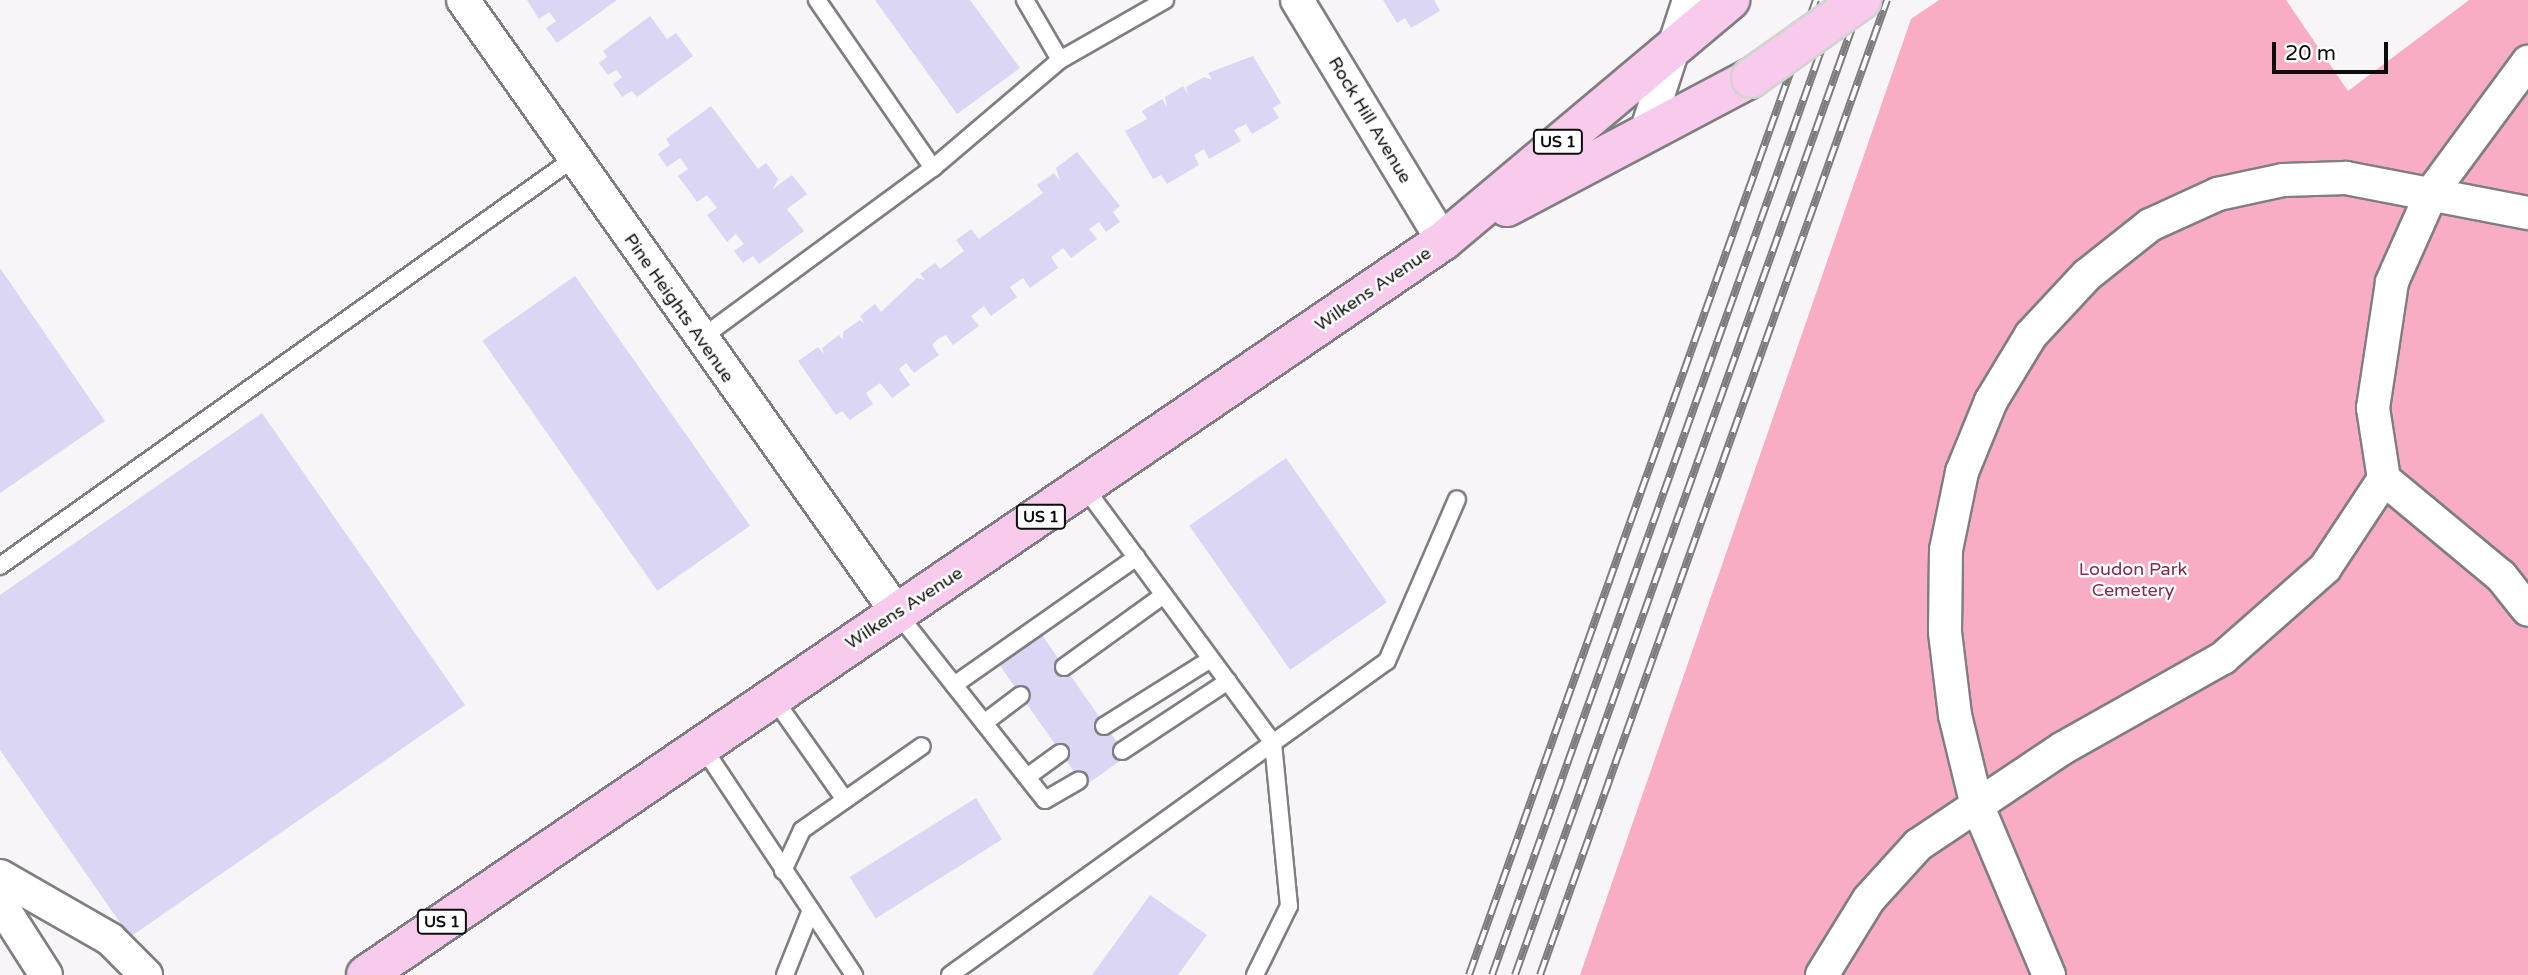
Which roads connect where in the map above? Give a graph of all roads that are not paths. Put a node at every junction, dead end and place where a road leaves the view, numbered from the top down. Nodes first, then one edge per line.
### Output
1 (463, 0) edge
2 (817, 0) edge
3 (1025, 0) edge
4 (1165, 0) edge
5 (1297, 0) edge
6 (1689, 0) edge
7 (1730, 0) edge
8 (1861, 0) edge
9 (1674, 44) junction
10 (1060, 60) junction
11 (2528, 62) edge
12 (1644, 135) junction
13 (573, 159) junction
14 (933, 168) junction
15 (2432, 192) junction
16 (2528, 213) edge
17 (1443, 241) junction
18 (700, 339) junction
19 (2384, 479) junction
20 (1085, 488) junction
21 (1457, 499) dead end
22 (1137, 557) junction
23 (0, 566) edge
24 (1164, 595) junction
25 (2528, 610) edge
26 (898, 614) junction
27 (1211, 659) junction
28 (1064, 667) dead end
29 (1228, 681) junction
30 (954, 685) junction
31 (772, 695) junction
32 (1021, 695) dead end
33 (984, 723) junction
34 (1104, 726) dead end
35 (1273, 743) junction
36 (700, 744) junction
37 (922, 746) dead end
38 (1122, 751) dead end
39 (1060, 753) dead end
40 (1027, 777) junction
41 (1079, 779) dead end
42 (845, 800) junction
43 (1976, 802) junction
44 (783, 871) junction
45 (0, 876) edge
46 (0, 903) edge
47 (811, 910) junction
48 (46, 975) edge
49 (146, 975) edge
50 (366, 975) edge
51 (785, 975) edge
52 (854, 975) edge
53 (950, 975) edge
54 (1255, 975) edge
55 (1822, 975) edge
56 (2049, 975) edge

1 - 13 street, Pine Heights Avenue
2 - 14 lane
3 - 10 lane
4 - 10 lane
5 - 17 street, Rock Hill Avenue
6 - 9 street
7 - 9 main road, Wilkens Avenue / US 1
8 - 12 main road, Wilkens Avenue / US 1, bridge
9 - 12 street
9 - 17 main road, Wilkens Avenue / US 1
10 - 14 lane
11 - 15 street
12 - 17 main road, Wilkens Avenue / US 1
13 - 18 street, Pine Heights Avenue
13 - 23 lane
14 - 18 lane
15 - 16 street
15 - 19 street
15 - 43 street
17 - 20 main road, Wilkens Avenue / US 1
18 - 26 street, Pine Heights Avenue
19 - 25 street
19 - 43 street
20 - 22 lane
20 - 26 main road, Wilkens Avenue / US 1
21 - 35 lane
22 - 24 lane
22 - 30 lane
24 - 27 lane
24 - 28 lane
26 - 30 lane
26 - 31 main road, Wilkens Avenue / US 1
27 - 29 lane
27 - 34 lane
29 - 35 lane
29 - 38 lane
30 - 33 lane
31 - 36 main road, Wilkens Avenue / US 1
31 - 42 lane
32 - 33 lane
33 - 40 lane
35 - 53 lane
35 - 54 lane
36 - 44 lane
36 - 50 main road, Wilkens Avenue / US 1
37 - 42 lane
39 - 40 lane
40 - 41 lane
42 - 44 lane
43 - 55 street
43 - 56 street
44 - 47 lane
45 - 49 street
46 - 48 street
47 - 51 lane
47 - 52 lane

